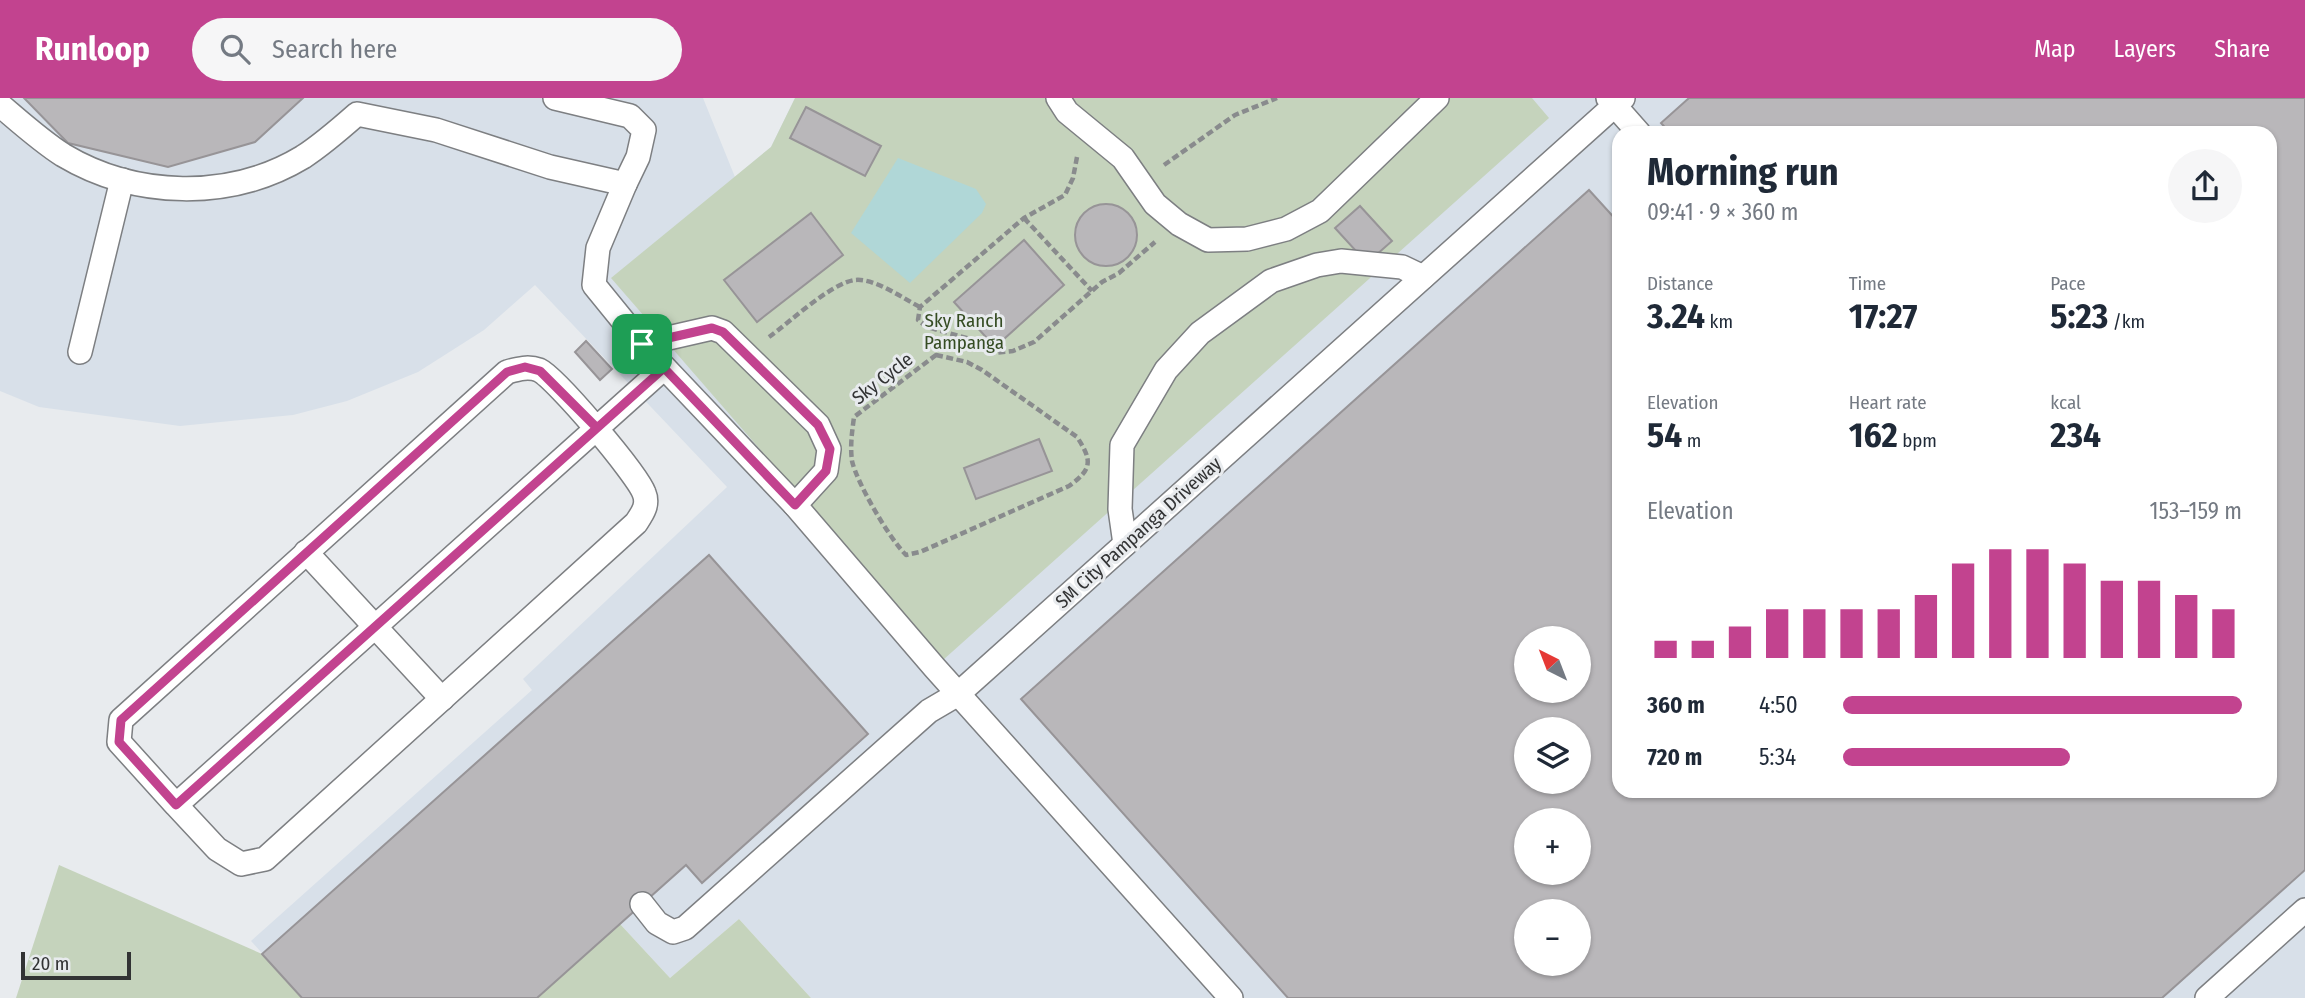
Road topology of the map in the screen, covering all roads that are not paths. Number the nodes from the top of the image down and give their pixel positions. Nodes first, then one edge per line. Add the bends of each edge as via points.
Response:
1 (555, 98) edge
2 (1058, 98) edge
3 (1437, 98) edge
4 (1615, 100) edge
5 (0, 105) edge
6 (1635, 126) edge
7 (122, 180) junction
8 (625, 184) junction
9 (1423, 277) junction
10 (642, 344) junction
11 (80, 352) dead end
12 (664, 368) junction
13 (597, 428) junction
14 (795, 505) junction
15 (1125, 544) junction
16 (306, 552) junction
17 (376, 627) junction
18 (958, 694) junction
19 (442, 699) junction
20 (176, 805) junction
21 (642, 904) dead end
22 (2305, 910) edge
23 (1231, 998) edge
24 (2207, 998) edge

1 - 8 lane via 630,117 643,130
2 - 3 lane via 1066,112 1124,159 1155,204 1208,240 1247,239 1286,229 1320,211
4 - 6 lane
4 - 9 lane, SM City Pampanga Driveway
5 - 7 lane via 61,154
7 - 8 lane via 170,189 238,183 301,158 357,114 436,130 550,167
7 - 11 lane
8 - 10 lane via 598,248 594,285
9 - 15 lane, SM City Pampanga Driveway
9 - 15 lane via 1402,267 1341,261 1317,265 1271,281 1200,333 1166,370 1122,445 1120,509
10 - 12 lane
10 - 14 lane via 712,328 723,332 818,425 830,449 826,471
12 - 13 lane
12 - 14 lane
13 - 16 lane via 540,371 525,367 507,372
13 - 17 lane
13 - 19 lane via 645,494 645,508 636,523
14 - 18 lane
15 - 18 lane, SM City Pampanga Driveway
16 - 17 lane
16 - 20 lane via 121,720 119,742
17 - 19 lane
17 - 20 lane
18 - 21 lane, SM City Pampanga Driveway via 929,710 685,928 673,932 657,923
18 - 23 lane
19 - 20 lane via 265,859 241,864 217,849
22 - 24 lane

